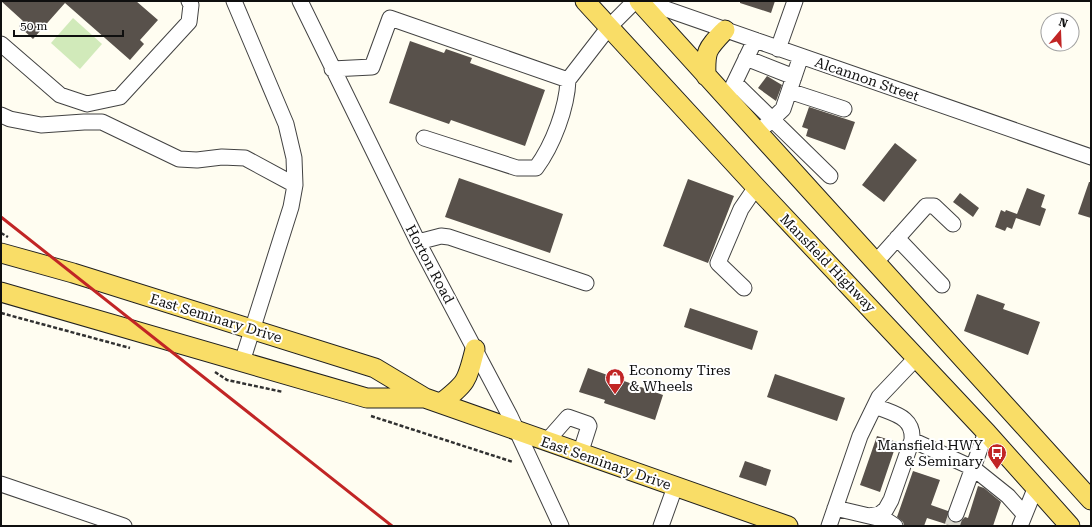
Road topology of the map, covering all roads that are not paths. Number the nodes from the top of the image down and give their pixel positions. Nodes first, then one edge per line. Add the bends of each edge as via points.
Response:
1 (189, 1) edge
2 (234, 1) edge
3 (300, 1) edge
4 (585, 1) edge
5 (635, 1) edge
6 (639, 1) edge
7 (643, 1) edge
8 (795, 1) edge
9 (608, 26) junction
10 (725, 30) junction
11 (755, 40) junction
12 (1, 44) edge
13 (778, 49) junction
14 (801, 56) junction
15 (746, 58) junction
16 (332, 69) junction
17 (706, 76) junction
18 (568, 80) junction
19 (791, 84) junction
20 (731, 91) junction
21 (844, 110) dead end
22 (1, 115) edge
23 (772, 119) junction
24 (758, 133) junction
25 (424, 138) dead end
26 (1091, 157) edge
27 (830, 176) dead end
28 (294, 185) junction
29 (756, 187) junction
30 (953, 224) dead end
31 (897, 238) junction
32 (418, 242) junction
33 (1, 253) edge
34 (875, 263) junction
35 (586, 283) dead end
36 (942, 285) dead end
37 (744, 288) dead end
38 (1, 292) edge
39 (252, 330) junction
40 (475, 349) junction
41 (916, 357) junction
42 (242, 362) junction
43 (433, 401) junction
44 (874, 406) junction
45 (518, 432) junction
46 (986, 432) junction
47 (912, 440) junction
48 (546, 442) junction
49 (580, 454) junction
50 (973, 468) junction
51 (1, 484) edge
52 (675, 487) junction
53 (1035, 489) junction
54 (1091, 500) edge
55 (835, 508) junction
56 (956, 514) tunnel mouth
57 (868, 516) junction
58 (1022, 520) edge
59 (124, 526) edge
60 (561, 526) edge
61 (661, 526) edge
62 (788, 526) edge
63 (829, 526) edge
64 (894, 526) edge
65 (1070, 526) edge

1 - 12 street via 189,22 120,97 86,104 60,95
2 - 28 street via 286,124 294,158
3 - 16 street, Horton Road
4 - 9 main road, Mansfield Highway
5 - 9 street
6 - 17 main road
7 - 10 street, Alcannon Street
8 - 13 street
9 - 18 street
9 - 29 main road, Mansfield Highway
10 - 11 street, Alcannon Street
10 - 17 main road via 705,54
11 - 13 street, Alcannon Street
11 - 15 street
13 - 14 street, Alcannon Street
14 - 19 street
14 - 26 street, Alcannon Street
15 - 19 street
15 - 20 street
16 - 18 street via 372,67 390,18
16 - 32 street, Horton Road
17 - 20 main road
18 - 25 street via 567,97 546,154 536,168 517,168
19 - 21 street
19 - 23 street via 783,109
20 - 23 street
20 - 24 main road
22 - 28 street via 41,125 102,122 179,159 245,158
23 - 24 street
23 - 27 street
24 - 34 main road
28 - 39 street via 291,207
29 - 37 street via 741,209 718,264
29 - 41 main road, Mansfield Highway
30 - 31 street via 934,206 926,206
31 - 34 street
31 - 36 street
32 - 35 street via 441,236 449,237
32 - 40 street, Horton Road
33 - 39 main road, East Seminary Drive
34 - 54 main road
38 - 42 main road, East Seminary Drive
39 - 42 street
39 - 43 main road, East Seminary Drive via 375,368
40 - 43 main road via 467,379 458,390
40 - 45 street, Horton Road
41 - 44 street via 879,397
41 - 46 main road, Mansfield Highway
42 - 43 main road, East Seminary Drive via 367,398
43 - 45 main road, East Seminary Drive
44 - 47 street via 904,418 913,430
44 - 55 street via 860,436
45 - 48 main road, East Seminary Drive
45 - 60 street, Horton Road
46 - 50 street
46 - 53 main road, Mansfield Highway
47 - 50 street
47 - 57 street via 889,504 880,514
48 - 49 main road, East Seminary Drive
48 - 49 street via 568,417 588,424
49 - 52 main road, East Seminary Drive
50 - 56 street
50 - 58 street via 1008,496
51 - 59 street
52 - 61 street
52 - 62 main road, East Seminary Drive
53 - 58 street
53 - 65 main road, Mansfield Highway
55 - 57 street
55 - 63 street
57 - 64 street via 886,520

